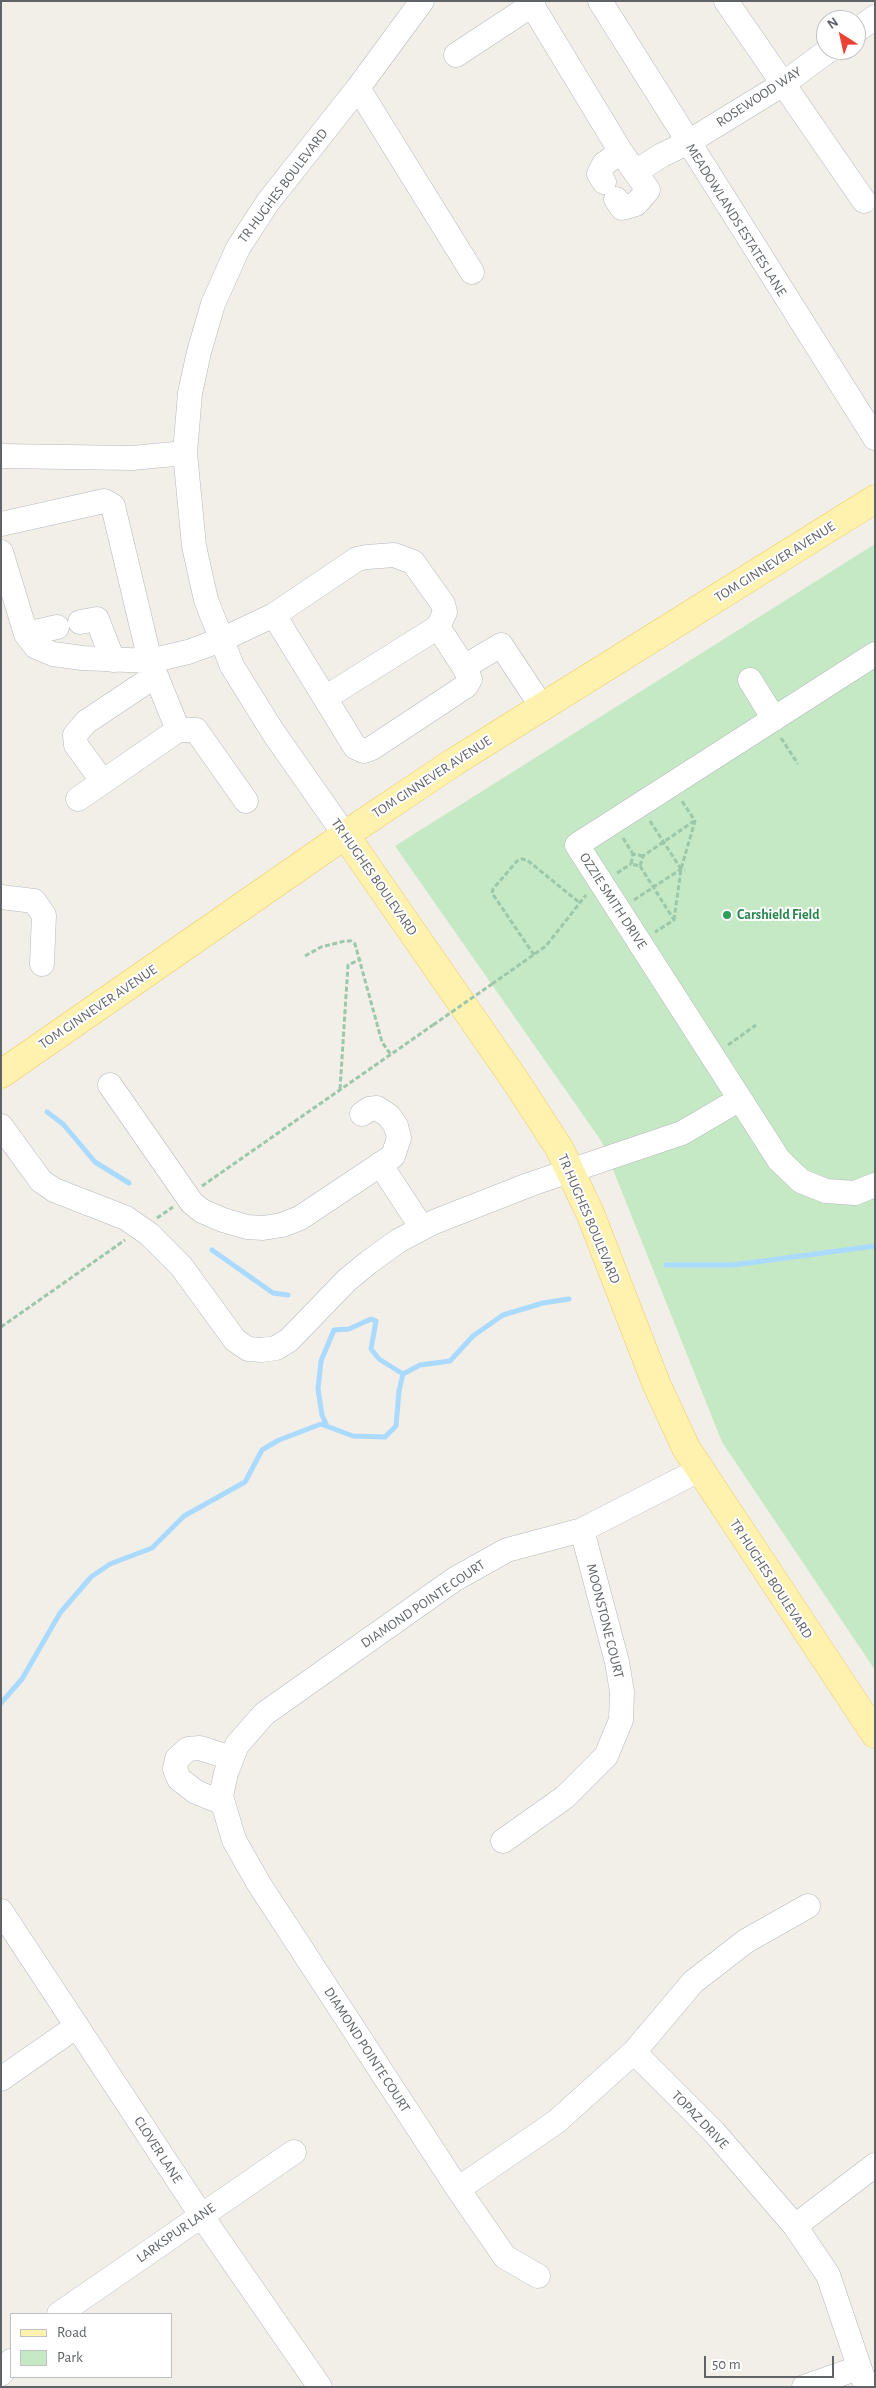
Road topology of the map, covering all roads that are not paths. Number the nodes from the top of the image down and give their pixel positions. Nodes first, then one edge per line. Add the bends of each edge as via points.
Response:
1 (422, 1) edge
2 (600, 1) edge
3 (726, 1) edge
4 (532, 3) edge
5 (456, 55) dead end
6 (816, 60) edge
7 (783, 84) junction
8 (358, 88) junction
9 (687, 143) junction
10 (621, 152) junction
11 (635, 172) junction
12 (864, 201) dead end
13 (472, 272) dead end
14 (875, 438) edge
15 (185, 453) junction
16 (1, 456) edge
17 (875, 499) edge
18 (1, 526) edge
19 (1, 552) edge
20 (274, 616) junction
21 (438, 627) junction
22 (26, 634) junction
23 (222, 640) junction
24 (875, 654) edge
25 (113, 660) junction
26 (464, 667) junction
27 (152, 669) junction
28 (750, 680) dead end
29 (325, 698) junction
30 (542, 707) junction
31 (774, 718) junction
32 (178, 730) junction
33 (102, 782) junction
34 (78, 799) dead end
35 (246, 801) dead end
36 (345, 835) junction
37 (1, 897) edge
38 (42, 964) dead end
39 (1, 1074) edge
40 (110, 1085) dead end
41 (740, 1099) junction
42 (362, 1114) dead end
43 (1, 1126) edge
44 (380, 1164) junction
45 (571, 1172) junction
46 (875, 1185) edge
47 (422, 1228) junction
48 (699, 1470) junction
49 (582, 1530) junction
50 (875, 1734) edge
51 (231, 1758) junction
52 (223, 1803) junction
53 (503, 1841) dead end
54 (808, 1906) dead end
55 (1, 1910) edge
56 (77, 2026) junction
57 (634, 2052) junction
58 (1, 2079) edge
59 (294, 2152) dead end
60 (875, 2165) edge
61 (458, 2189) junction
62 (201, 2215) junction
63 (795, 2226) junction
64 (538, 2276) dead end
65 (59, 2313) edge
66 (10, 2362) edge
67 (1, 2374) edge
68 (862, 2377) edge
69 (320, 2387) edge
70 (804, 2387) edge

1 - 8 street, TR HUGHES BOULEVARD
2 - 9 street, MEADOWLANDS ESTATES LANE
3 - 7 street
4 - 5 street
4 - 10 street
6 - 7 street, ROSEWOOD WAY
7 - 9 street, ROSEWOOD WAY
7 - 12 street
8 - 13 street
8 - 15 street, TR HUGHES BOULEVARD via 268,202 238,248 213,304 198,352 190,393
9 - 11 street, ROSEWOOD WAY
9 - 14 street, MEADOWLANDS ESTATES LANE
10 - 11 street
10 - 11 street via 604,164 599,174 622,208 636,204 648,190
15 - 16 street via 132,458
15 - 23 street, TR HUGHES BOULEVARD via 194,546 206,600
17 - 30 main road, TOM GINNEVER AVENUE
18 - 27 street via 104,501 113,506
19 - 22 street
20 - 21 street via 357,560 394,555 413,562 443,604 445,612
20 - 23 street
20 - 29 street
21 - 26 street
21 - 29 street
22 - 25 street via 36,647 53,654
22 - 25 street via 98,619
23 - 27 street
23 - 36 street, TR HUGHES BOULEVARD via 232,666 268,724
24 - 31 street, OZZIE SMITH DRIVE
25 - 27 street
26 - 29 street via 470,678 466,686 372,748 364,750 355,747
26 - 30 street via 500,644
27 - 32 street
27 - 33 street via 86,722 75,735 76,745
28 - 31 street
30 - 36 main road, TOM GINNEVER AVENUE
31 - 41 street, OZZIE SMITH DRIVE via 577,846
32 - 33 street
32 - 35 street via 196,730
33 - 34 street
36 - 39 main road, TOM GINNEVER AVENUE
36 - 45 main road, TR HUGHES BOULEVARD via 517,1083
37 - 38 street via 34,901 44,915
40 - 44 street via 192,1203 223,1220 247,1227 282,1225 320,1206
41 - 45 street via 682,1133
41 - 46 street via 779,1160 801,1181 826,1191 855,1193
42 - 44 street via 377,1108 385,1111 396,1126 398,1146 393,1156
43 - 47 street via 48,1186 126,1218 168,1250 235,1340 248,1350 276,1348 290,1340 347,1280 398,1241
44 - 47 street
45 - 47 street via 531,1184
45 - 48 main road, TR HUGHES BOULEVARD via 675,1428
48 - 49 street, DIAMOND POINTE COURT
48 - 50 main road, TR HUGHES BOULEVARD
49 - 51 street, DIAMOND POINTE COURT via 507,1550 455,1580 264,1714 237,1745
49 - 53 street, MOONSTONE COURT via 617,1662 622,1692 621,1720 606,1756 565,1797
51 - 52 street, DIAMOND POINTE COURT via 221,1796
51 - 52 street via 200,1748 188,1749 177,1759 175,1769 179,1779 196,1792
52 - 61 street, DIAMOND POINTE COURT via 234,1840 259,1884
54 - 57 street via 746,1940 692,1982
55 - 56 street, CLOVER LANE
56 - 58 street
56 - 62 street, CLOVER LANE
57 - 61 street via 556,2122
57 - 63 street, TOPAZ DRIVE via 714,2132
59 - 62 street, LARKSPUR LANE
60 - 63 street
61 - 64 street, DIAMOND POINTE COURT via 505,2257
62 - 65 street, LARKSPUR LANE
62 - 69 street, CLOVER LANE
63 - 68 street, TOPAZ DRIVE via 828,2275
66 - 67 street
68 - 70 street

